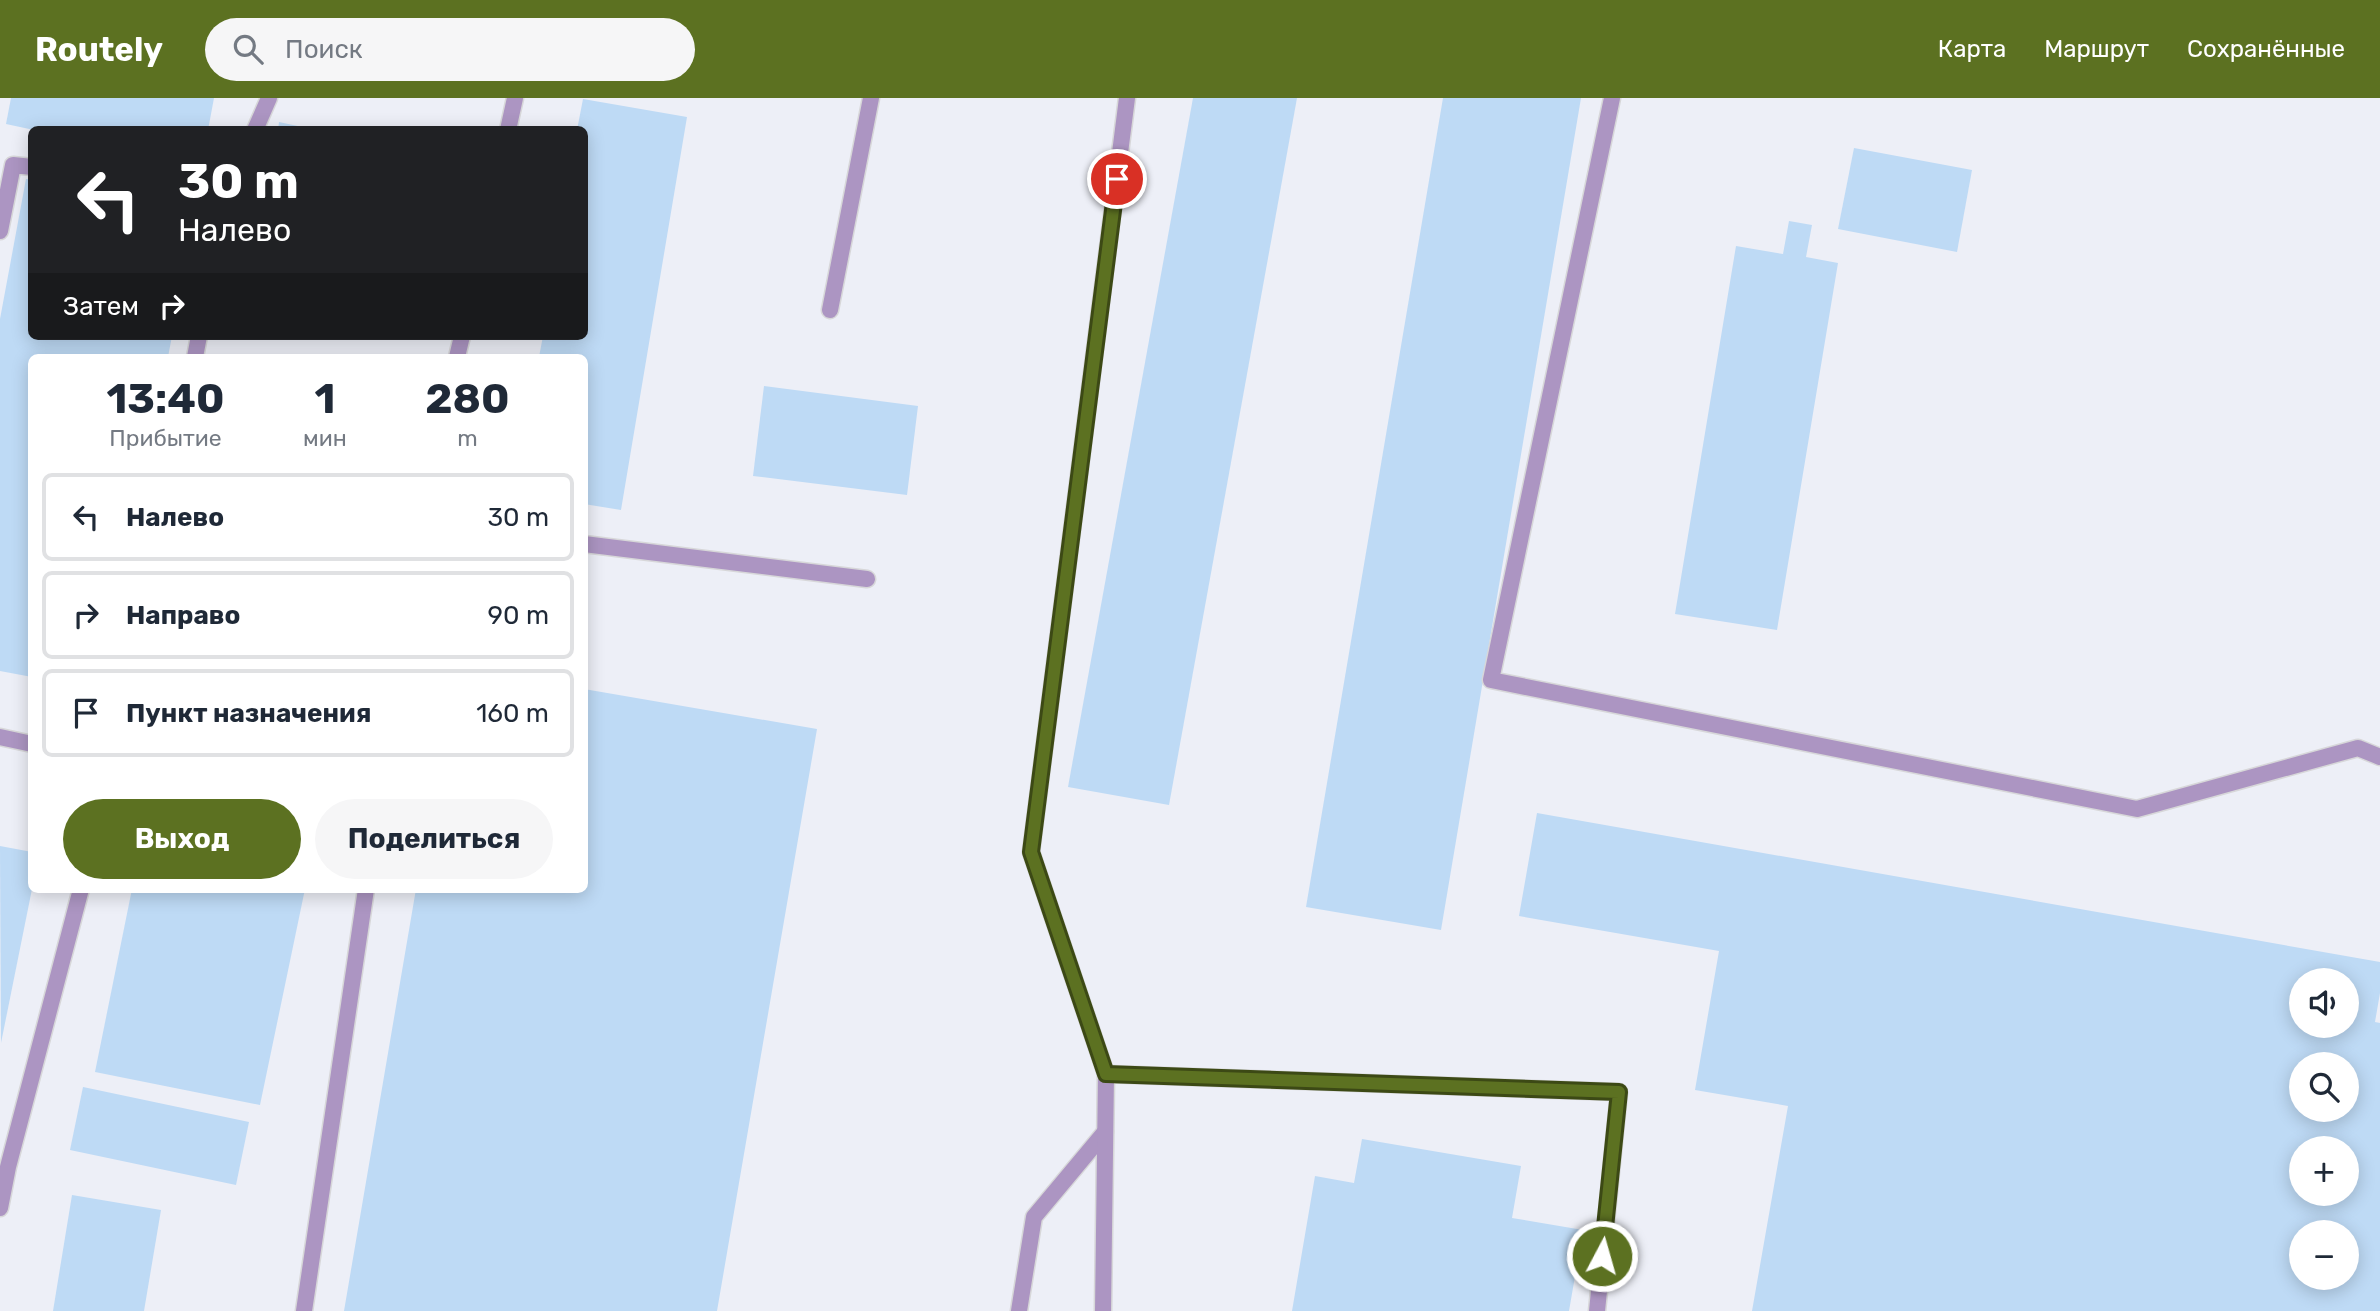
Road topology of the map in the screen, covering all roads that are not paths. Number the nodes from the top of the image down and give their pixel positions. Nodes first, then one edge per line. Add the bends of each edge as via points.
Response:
1 (269, 98) edge
2 (515, 98) edge
3 (871, 98) edge
4 (1127, 98) edge
5 (1612, 98) edge
6 (257, 126) edge
7 (509, 126) edge
8 (28, 167) edge
9 (0, 231) edge
10 (830, 310) dead end
11 (588, 544) edge
12 (867, 579) dead end
13 (0, 737) edge
14 (28, 743) edge
15 (2380, 757) edge
16 (80, 893) edge
17 (365, 893) edge
18 (1106, 1074) junction
19 (1105, 1132) junction
20 (4, 1166) edge
21 (0, 1208) edge
22 (304, 1311) edge
23 (1019, 1311) edge
24 (1103, 1311) edge
25 (1597, 1311) edge

1 - 6 lane
2 - 7 lane
3 - 10 lane
4 - 18 lane via 1031,852
5 - 15 lane via 1491,680 2137,809 2358,748
8 - 9 lane via 13,165
11 - 12 lane
13 - 14 lane
16 - 20 lane
17 - 22 lane
18 - 19 lane
18 - 25 lane via 1619,1092
19 - 23 lane via 1034,1217
19 - 24 lane
20 - 21 lane

